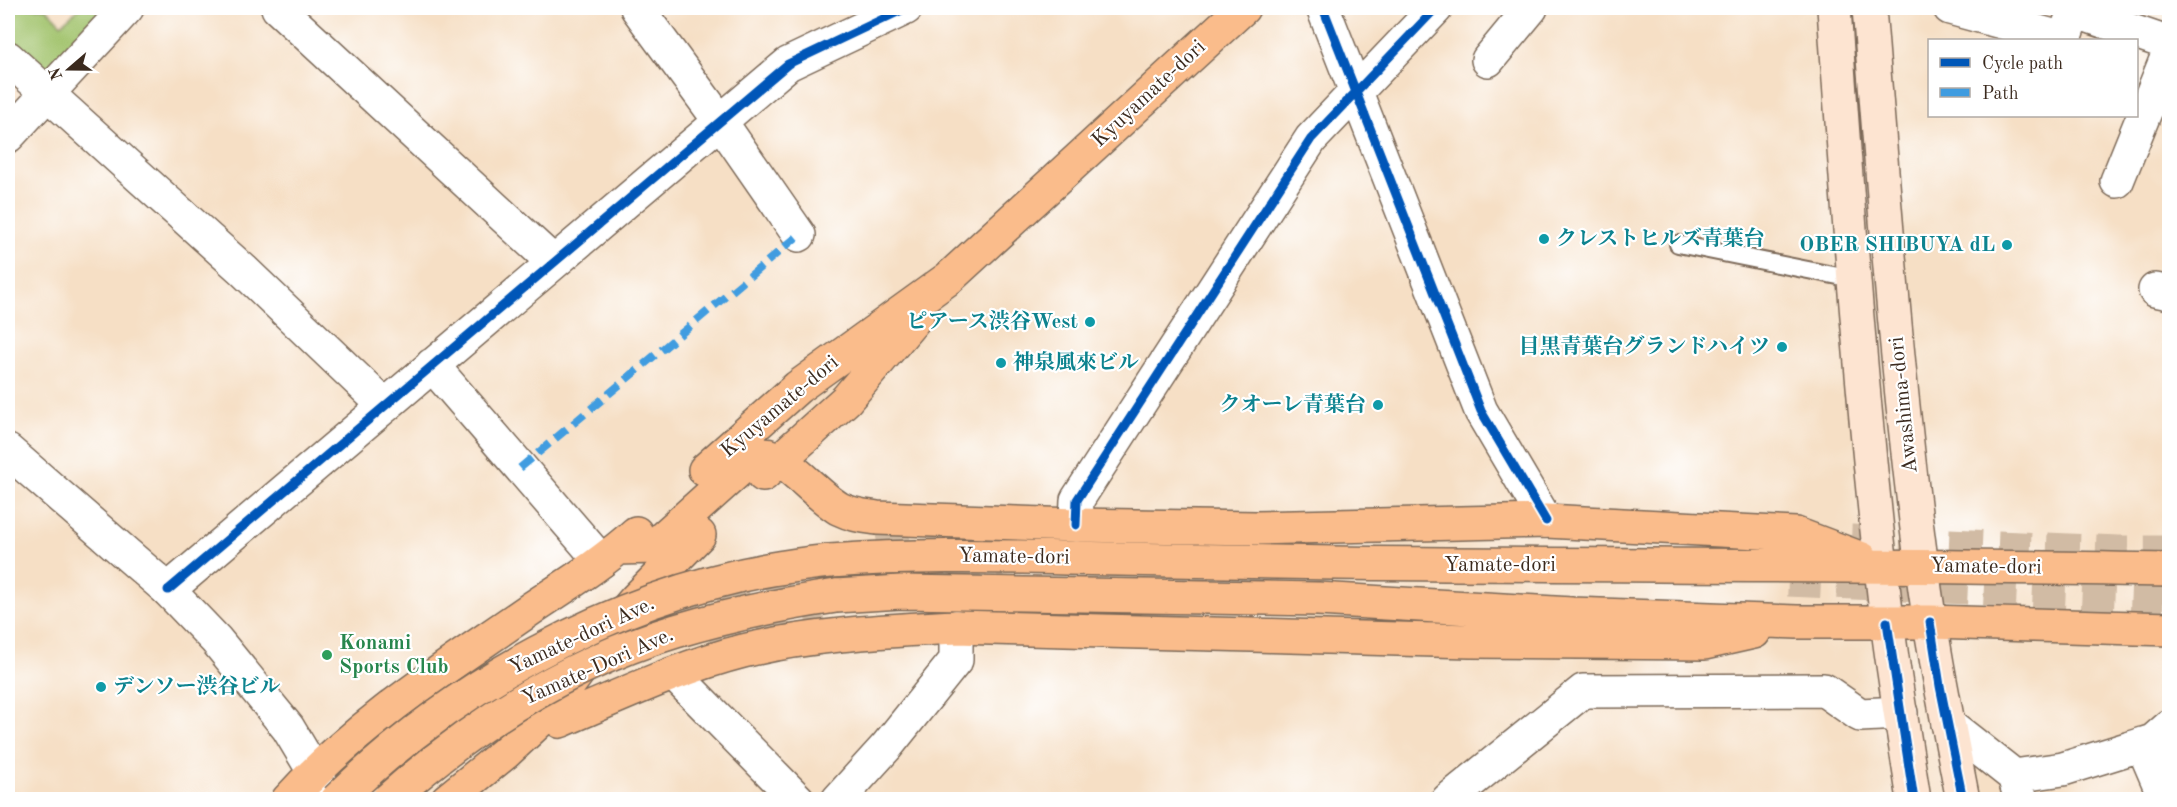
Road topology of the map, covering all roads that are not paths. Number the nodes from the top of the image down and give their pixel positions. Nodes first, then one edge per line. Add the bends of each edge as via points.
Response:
1 (126, 8) edge
2 (278, 8) edge
3 (637, 8) edge
4 (906, 8) edge
5 (1243, 8) edge
6 (1323, 8) edge
7 (1436, 8) edge
8 (1531, 8) edge
9 (1834, 8) edge
10 (1869, 8) edge
11 (1950, 8) edge
12 (2169, 44) edge
13 (2169, 50) edge
14 (8, 58) edge
15 (1488, 60) dead end
16 (1355, 92) junction
17 (46, 94) junction
18 (720, 121) junction
19 (8, 136) edge
20 (2117, 181) dead end
21 (799, 236) dead end
22 (1678, 244) dead end
23 (554, 262) junction
24 (949, 278) junction
25 (1853, 279) junction
26 (432, 365) junction
27 (385, 406) junction
28 (8, 451) edge
29 (779, 460) junction
30 (1546, 521) junction
31 (1076, 525) junction
32 (610, 555) junction
33 (830, 561) joint
34 (1881, 566) junction
35 (1921, 566) junction
36 (2169, 570) edge
37 (168, 590) junction
38 (836, 596) joint
39 (1797, 622) junction
40 (1887, 622) junction
41 (1930, 622) junction
42 (956, 627) junction
43 (2169, 629) edge
44 (674, 674) junction
45 (549, 712) junction
46 (1901, 713) junction
47 (1948, 724) junction
48 (2169, 726) edge
49 (2142, 744) junction
50 (315, 771) junction
51 (2017, 788) edge
52 (288, 800) edge
53 (331, 800) edge
54 (337, 800) edge
55 (388, 800) edge
56 (447, 800) edge
57 (798, 800) edge
58 (838, 800) edge
59 (1448, 800) edge
60 (1914, 800) edge
61 (1963, 800) edge
62 (2166, 800) edge

1 - 17 street
2 - 23 street
3 - 18 street
4 - 18 street via 788,64
5 - 24 main road, Kyuyamate-dori
6 - 16 street
7 - 16 street
8 - 15 street
9 - 25 main road, Awashima-dori
10 - 35 main road, Awashima-dori via 1891,277
11 - 12 street via 2064,39 2074,11
13 - 20 street
14 - 17 street
16 - 30 street via 1481,411
16 - 31 street via 1311,139 1077,500
17 - 19 street
17 - 27 street via 243,270
18 - 21 street
18 - 23 street
22 - 25 lane
23 - 26 street
24 - 29 main road, Kyuyamate-dori via 846,400
24 - 32 main road, Kyuyamate-dori via 798,387
25 - 34 main road, Awashima-dori
26 - 27 street
26 - 32 street
27 - 37 street
28 - 37 street
29 - 31 main road via 825,499 858,516
29 - 32 main road via 765,455 751,459 653,547
29 - 45 main road, Kyuyamate-dori via 635,600
30 - 31 main road via 1256,528
30 - 34 main road via 1796,534
32 - 50 main road, Kyuyamate-dori via 401,698
33 - 34 main road, Yamate-dori via 956,555 1325,563
33 - 54 main road, Yamate-dori Ave., bridge via 770,569 706,585 550,645 445,708 395,746
34 - 35 main road, Yamate-dori
34 - 40 main road, Awashima-dori
35 - 36 main road, Yamate-dori
35 - 41 main road, Awashima-dori
37 - 50 street via 255,686
38 - 39 main road, Yamate-dori via 911,592 1318,599
38 - 55 main road, Yamate-Dori Ave., bridge via 771,607 674,632 565,677 466,736
39 - 40 main road, Yamate-dori
39 - 42 main road via 1705,643 1470,641
40 - 41 main road, Yamate-dori
40 - 46 main road, Awashima-dori
41 - 43 main road, Yamate-dori
41 - 47 main road, Awashima-dori
42 - 44 main road via 850,634 780,644 743,651
42 - 58 street via 956,660
44 - 45 main road via 560,721
44 - 57 street
45 - 56 main road, Kyuyamate-dori
46 - 59 street via 1860,715 1824,690 1583,691
46 - 60 main road, Awashima-dori
47 - 51 street
47 - 61 main road, Awashima-dori
48 - 49 street via 2153,741
49 - 51 street
49 - 62 street
50 - 52 main road, Kyuyamate-dori
50 - 53 street

